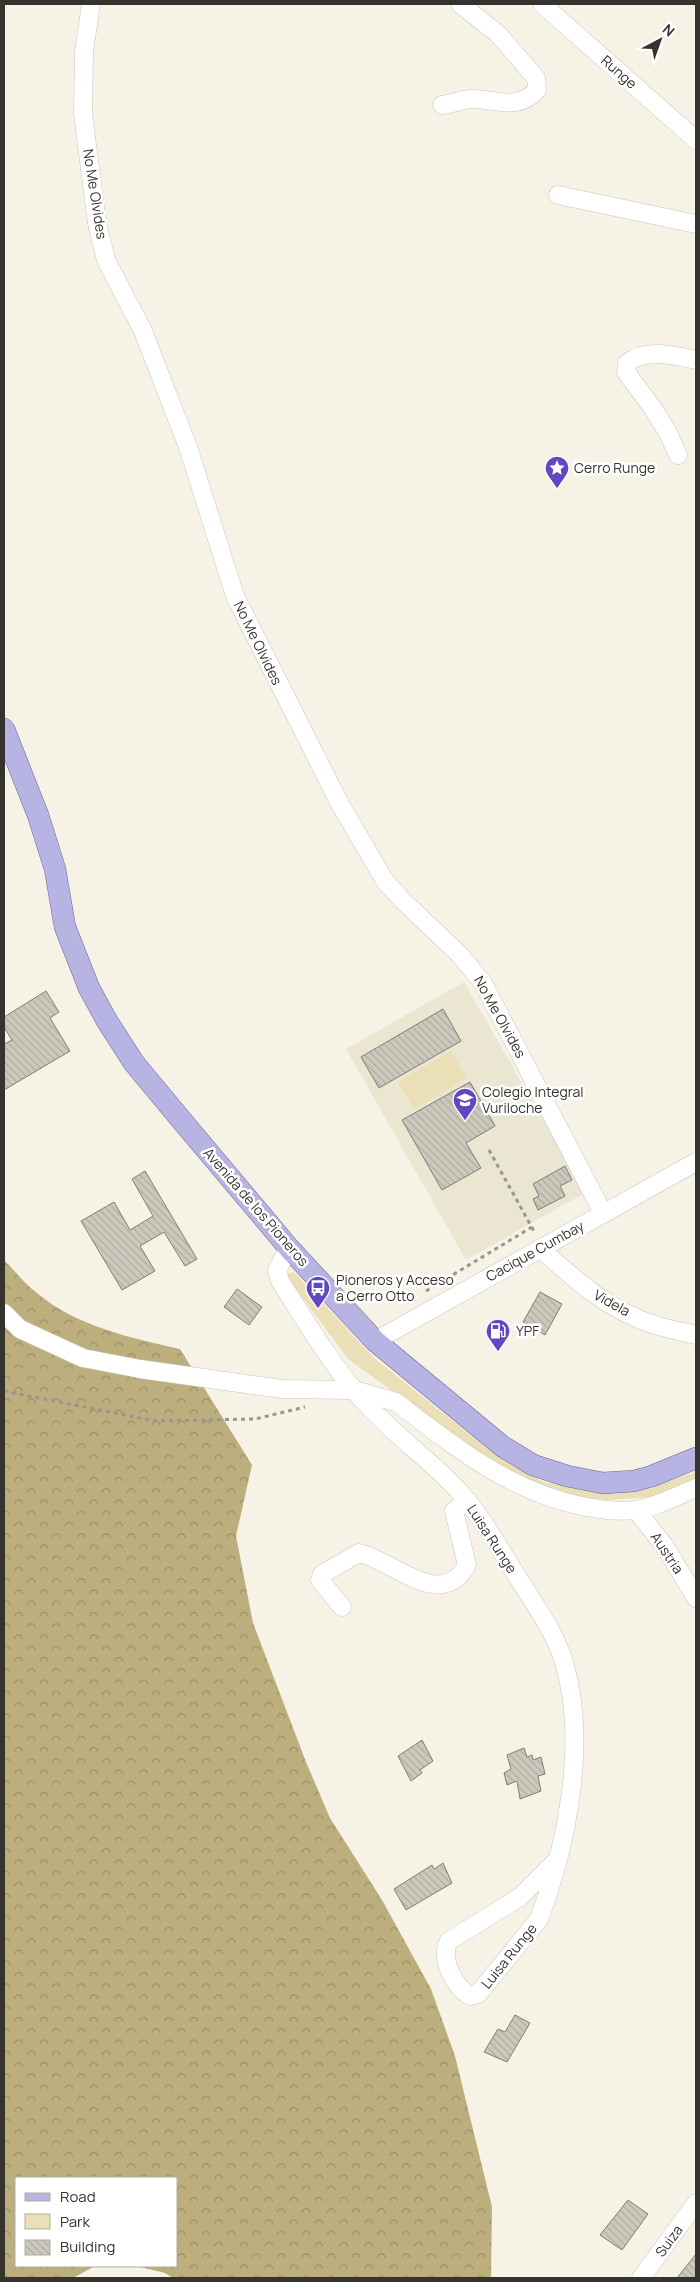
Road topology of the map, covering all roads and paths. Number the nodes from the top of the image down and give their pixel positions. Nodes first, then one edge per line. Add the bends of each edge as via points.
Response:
1 (91, 4) edge
2 (460, 4) edge
3 (542, 4) edge
4 (442, 106) dead end
5 (696, 140) edge
6 (558, 195) dead end
7 (696, 224) edge
8 (696, 360) edge
9 (678, 455) dead end
10 (4, 729) edge
11 (488, 1150) dead end
12 (696, 1162) edge
13 (603, 1213) junction
14 (532, 1227) junction
15 (289, 1248) junction
16 (540, 1248) junction
17 (423, 1293) dead end
18 (4, 1313) edge
19 (696, 1335) edge
20 (375, 1341) junction
21 (321, 1390) junction
22 (354, 1390) junction
23 (4, 1391) edge
24 (696, 1458) edge
25 (696, 1488) edge
26 (467, 1500) junction
27 (636, 1510) junction
28 (696, 1598) edge
29 (342, 1607) dead end
30 (558, 1859) junction
31 (696, 2203) edge
32 (641, 2278) edge

1 - 13 street, No Me Olvides via 84,52 83,114 97,223 106,260 143,330 188,447 235,596 340,804 385,881 483,983
2 - 4 street via 498,34 536,78 537,90 528,100 513,103 469,99
3 - 5 street, Runge
6 - 7 street
8 - 9 street via 646,354 627,363 626,372 654,410
10 - 15 main road, Avenida de los Pioneros via 38,815 55,869 65,927 89,988 134,1063
11 - 14 path
12 - 13 street, Cacique Cumbay
13 - 16 street, Cacique Cumbay
14 - 16 path
14 - 17 path
15 - 20 main road, Avenida de los Pioneros
15 - 22 street, Luisa Runge via 277,1270 280,1281
16 - 19 street, Videla via 582,1286 612,1306 653,1324
16 - 20 street, Cacique Cumbay
18 - 21 street via 20,1329 82,1358 282,1389
20 - 24 main road, Avenida de los Pioneros via 502,1446 532,1465 566,1476 603,1482 634,1481
21 - 22 street
21 - 23 path via 308,1406 255,1419 155,1421
22 - 26 street, Luisa Runge
22 - 27 street via 396,1402 471,1458 510,1482 571,1504 607,1510
25 - 27 street
26 - 29 street via 454,1511 467,1565 453,1582 427,1584 373,1556 360,1553 322,1574 320,1580
26 - 30 street, Luisa Runge via 550,1630 565,1665 571,1694 573,1774 570,1809
27 - 28 street, Austria via 664,1545
30 - 30 street, Luisa Runge via 520,1897 449,1941 444,1958 462,1991 470,1996 478,1994 539,1919
31 - 32 street, Suiza

